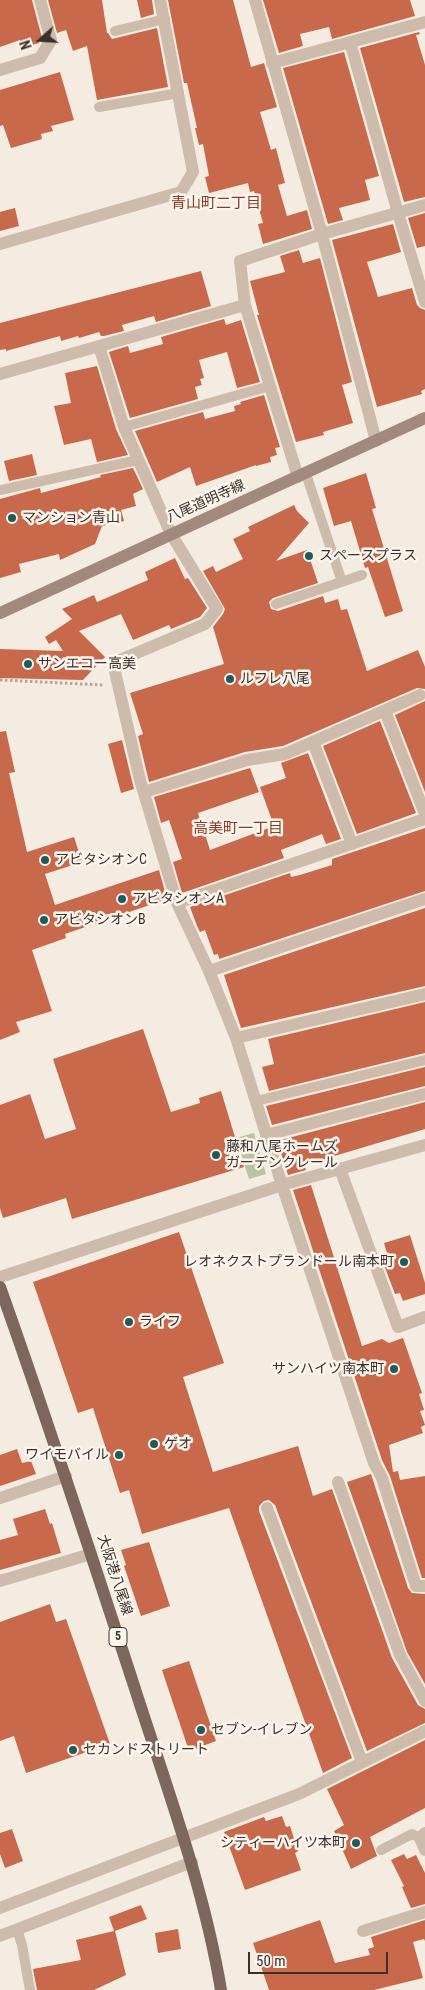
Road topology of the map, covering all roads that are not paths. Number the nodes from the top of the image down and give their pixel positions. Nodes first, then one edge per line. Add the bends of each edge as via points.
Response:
1 (40, 0) edge
2 (160, 0) edge
3 (255, 0) edge
4 (165, 19) junction
5 (425, 22) edge
6 (115, 31) dead end
7 (350, 42) junction
8 (272, 63) junction
9 (0, 70) edge
10 (179, 93) junction
11 (99, 107) dead end
12 (425, 205) edge
13 (398, 213) junction
14 (322, 234) junction
15 (0, 244) edge
16 (425, 302) edge
17 (245, 305) junction
18 (99, 346) junction
19 (0, 374) edge
20 (270, 386) junction
21 (425, 418) edge
22 (124, 427) junction
23 (376, 441) junction
24 (138, 460) junction
25 (302, 476) junction
26 (0, 490) edge
27 (171, 534) junction
28 (362, 575) dead end
29 (342, 582) junction
30 (276, 604) dead end
31 (0, 613) edge
32 (420, 695) dead end
33 (385, 711) junction
34 (313, 742) junction
35 (144, 792) junction
36 (425, 814) edge
37 (425, 819) edge
38 (352, 844) junction
39 (425, 899) edge
40 (177, 903) junction
41 (209, 971) junction
42 (425, 994) edge
43 (236, 1038) junction
44 (425, 1060) edge
45 (425, 1094) edge
46 (256, 1101) junction
47 (266, 1135) junction
48 (425, 1145) edge
49 (340, 1169) junction
50 (282, 1185) junction
51 (0, 1277) edge
52 (0, 1288) edge
53 (425, 1317) edge
54 (66, 1476) junction
55 (338, 1482) dead end
56 (0, 1498) edge
57 (267, 1508) dead end
58 (91, 1554) junction
59 (0, 1581) edge
60 (425, 1586) edge
61 (425, 1701) edge
62 (425, 1732) edge
63 (362, 1762) junction
64 (183, 1838) junction
65 (423, 1841) edge
66 (381, 1850) dead end
67 (192, 1862) junction
68 (0, 1908) edge
69 (425, 1912) edge
70 (17, 1929) junction
71 (363, 1930) dead end
72 (0, 1936) edge
73 (30, 1990) edge
74 (221, 1990) edge

1 - 9 street via 51,40 40,58
2 - 4 street
3 - 8 street
4 - 6 lane
4 - 10 street
5 - 7 street
7 - 8 street
7 - 13 street
8 - 14 street
10 - 11 lane
10 - 15 street via 193,172 181,192
12 - 13 street
13 - 14 street
13 - 16 street
14 - 17 street via 240,261
14 - 23 street
17 - 18 street
17 - 20 street
18 - 19 street
18 - 22 street
20 - 22 lane
20 - 25 street
21 - 23 main road, 八尾道明寺線
22 - 24 street
23 - 25 main road, 八尾道明寺線
24 - 26 lane
24 - 27 street
25 - 27 main road, 八尾道明寺線
25 - 29 lane
27 - 31 main road, 八尾道明寺線
27 - 35 street via 217,608 205,624 113,663
28 - 29 lane
29 - 30 lane
32 - 33 street
33 - 34 street
33 - 36 street
34 - 35 street via 285,754 247,760
34 - 38 street
35 - 40 street
37 - 38 street
38 - 40 street
39 - 41 street
40 - 41 street
41 - 43 street
42 - 43 street
43 - 46 street
44 - 46 lane
45 - 47 street
46 - 47 street
47 - 50 street
48 - 49 street
49 - 50 street
49 - 53 street via 398,1327
50 - 51 street
50 - 60 street via 416,1586
52 - 54 main road, 大阪港八尾線 / 5
54 - 56 street
54 - 58 main road, 大阪港八尾線 / 5
55 - 61 street via 400,1655
57 - 63 street
58 - 59 street
58 - 64 main road, 大阪港八尾線 / 5
62 - 63 street
63 - 64 street via 298,1794
64 - 67 main road, 大阪港八尾線 / 5
64 - 68 street
65 - 66 lane via 412,1834
67 - 70 street
67 - 74 main road, 大阪港八尾線 / 5 via 214,1944
69 - 71 street
70 - 72 street
70 - 73 lane

